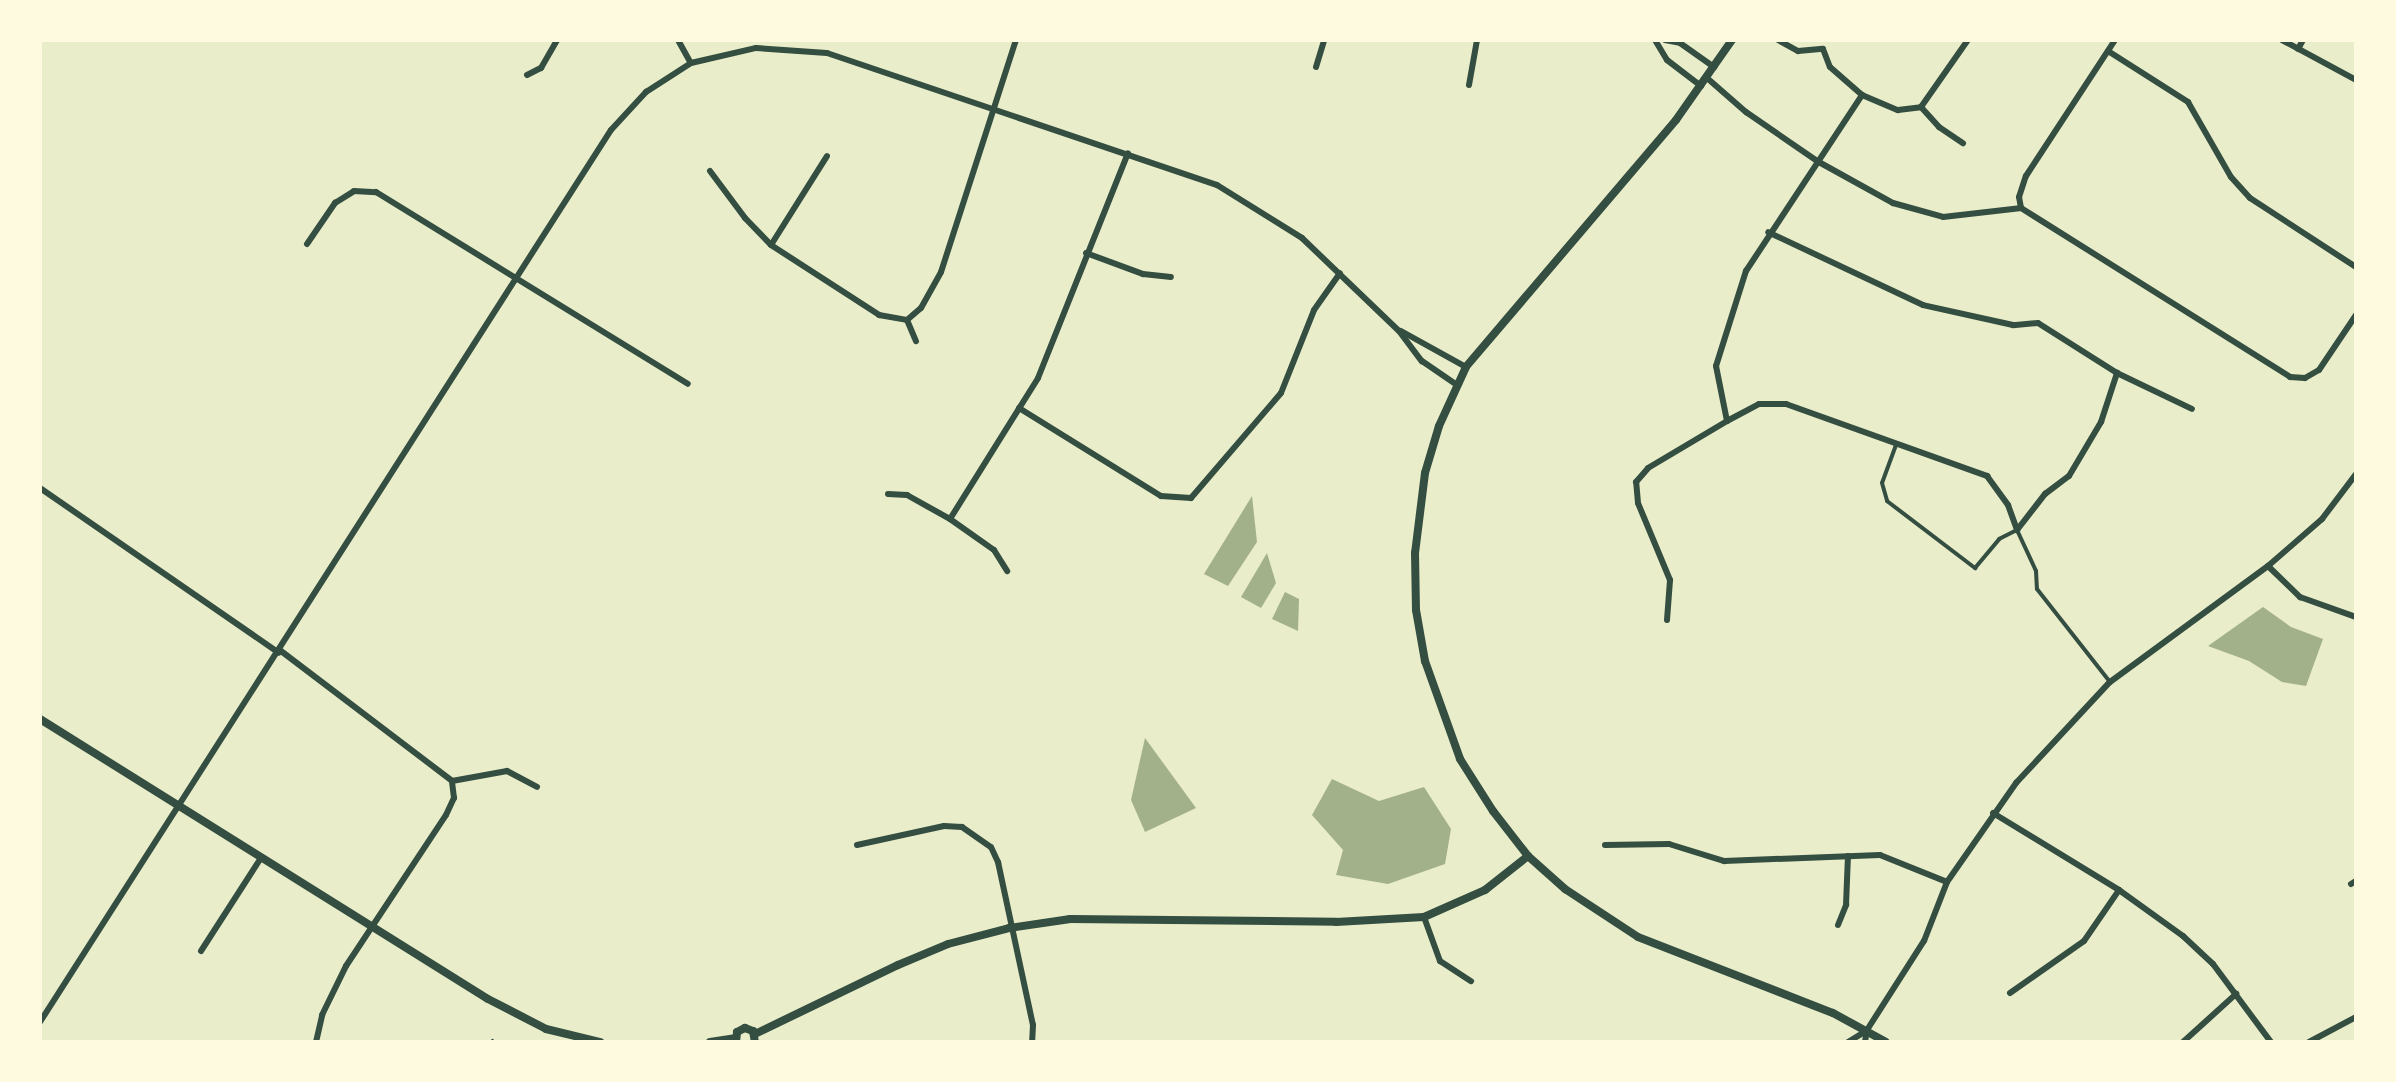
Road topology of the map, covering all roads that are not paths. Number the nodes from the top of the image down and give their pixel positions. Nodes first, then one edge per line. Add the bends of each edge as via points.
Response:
1 (557, 40) edge
2 (678, 40) edge
3 (1016, 40) edge
4 (1324, 40) edge
5 (1477, 40) edge
6 (1655, 40) edge
7 (1665, 40) edge
8 (1732, 40) edge
9 (1778, 40) edge
10 (1968, 40) edge
11 (2115, 40) edge
12 (2282, 40) edge
13 (2303, 40) edge
14 (1823, 44) edge
15 (2298, 49) junction
16 (2108, 50) junction
17 (690, 64) junction
18 (1714, 67) junction
19 (1316, 68) dead end
20 (527, 74) dead end
21 (2356, 80) edge
22 (1704, 82) junction
23 (1470, 85) dead end
24 (1862, 95) junction
25 (1921, 106) junction
26 (995, 108) junction
27 (1963, 143) dead end
28 (1128, 152) junction
29 (827, 156) dead end
30 (1818, 161) junction
31 (710, 170) dead end
32 (2021, 208) junction
33 (1768, 232) junction
34 (307, 244) dead end
35 (771, 245) junction
36 (1086, 252) junction
37 (2356, 267) edge
38 (1340, 273) junction
39 (1171, 277) dead end
40 (517, 278) junction
41 (2356, 315) edge
42 (907, 320) junction
43 (1400, 330) junction
44 (916, 340) dead end
45 (1466, 367) junction
46 (2118, 373) junction
47 (688, 384) dead end
48 (1457, 384) junction
49 (1020, 408) junction
50 (2192, 409) dead end
51 (1728, 421) junction
52 (1896, 445) junction
53 (2356, 474) edge
54 (40, 488) edge
55 (888, 494) dead end
56 (950, 519) junction
57 (2017, 530) junction
58 (2268, 566) junction
59 (1007, 571) dead end
60 (2356, 617) edge
61 (1667, 620) dead end
62 (280, 652) junction
63 (2110, 682) junction
64 (40, 719) edge
65 (452, 780) junction
66 (537, 787) dead end
67 (179, 806) junction
68 (1993, 813) junction
69 (1604, 844) dead end
70 (857, 845) dead end
71 (1528, 856) junction
72 (1848, 856) junction
73 (261, 858) junction
74 (1948, 882) junction
75 (2119, 890) junction
76 (1424, 917) junction
77 (1838, 926) dead end
78 (372, 927) junction
79 (1009, 928) junction
80 (201, 951) dead end
81 (1471, 981) dead end
82 (2010, 992) dead end
83 (2236, 994) junction
84 (2356, 1016) edge
85 (40, 1022) edge
86 (1867, 1030) junction
87 (755, 1038) edge
88 (736, 1040) edge
89 (316, 1042) edge
90 (600, 1042) edge
91 (710, 1042) edge
92 (1032, 1042) edge
93 (1848, 1042) edge
94 (1865, 1042) edge
95 (1886, 1042) edge
96 (2183, 1042) edge
97 (2271, 1042) edge
98 (2309, 1042) edge

1 - 20 street via 541,68
2 - 17 street
3 - 26 street
4 - 19 street
5 - 23 street
6 - 22 street via 1667,60
7 - 18 street
8 - 18 street
9 - 14 street via 1798,50
10 - 25 street
11 - 16 street
12 - 15 street
13 - 15 street
14 - 24 street via 1830,66
15 - 21 street
16 - 32 street via 2026,176
16 - 37 street via 2188,102 2250,198
17 - 26 street via 756,48 808,50
17 - 40 street via 646,92 618,121
18 - 22 street
22 - 30 street
22 - 45 street
24 - 25 street via 1898,110
24 - 30 street
25 - 27 street
26 - 28 street
26 - 42 street via 941,272 922,308
28 - 36 street
28 - 38 street via 1239,196
29 - 35 street
30 - 32 street via 1910,210 1964,217
30 - 33 street
31 - 35 street
32 - 41 street via 2290,377 2306,378 2325,364
33 - 46 street via 1923,305 2014,326 2038,323
33 - 51 street via 1746,271 1718,353 1715,377
34 - 40 street via 335,203 364,189
35 - 42 street via 879,315
36 - 39 street via 1143,274
36 - 49 street via 1051,349
38 - 43 street
38 - 49 street via 1314,310 1273,404 1200,492 1181,500 1160,496
40 - 47 street
40 - 62 street
42 - 44 street
43 - 45 street
43 - 48 street via 1422,361
45 - 48 street
46 - 50 street
46 - 57 street via 2101,422 2069,476
48 - 71 street via 1425,473 1416,610 1425,661 1460,758
49 - 56 street
51 - 52 street via 1775,402
51 - 61 street via 1648,468 1636,482 1670,580
52 - 57 street via 1987,476
52 - 57 lane via 1882,483 1887,501 1975,568 1999,539
53 - 58 street via 2322,520
54 - 62 street
55 - 56 street via 907,495
56 - 59 street via 994,550
57 - 63 lane via 2037,589
58 - 60 street via 2300,597
58 - 63 street
62 - 65 street
62 - 67 street
63 - 68 street
64 - 67 street
65 - 66 street via 508,771
65 - 78 street via 454,798 446,815
67 - 73 street
67 - 85 street
68 - 74 street
68 - 75 street
69 - 72 street via 1669,844 1724,861
70 - 79 street via 944,826 975,833 998,862
71 - 76 street via 1484,890
71 - 86 street via 1638,936
72 - 74 street via 1899,860
72 - 77 street
73 - 78 street
73 - 80 street
74 - 86 street via 1924,941
75 - 82 street via 2084,941
75 - 83 street via 2183,936
76 - 79 street via 1070,919
76 - 81 street via 1440,961
78 - 89 street via 330,994
78 - 90 street via 531,1022
79 - 87 street via 932,951
79 - 92 street
83 - 96 street
83 - 97 street
84 - 98 street
86 - 93 street
86 - 94 street
86 - 95 street
87 - 88 street via 745,1028
88 - 91 street

